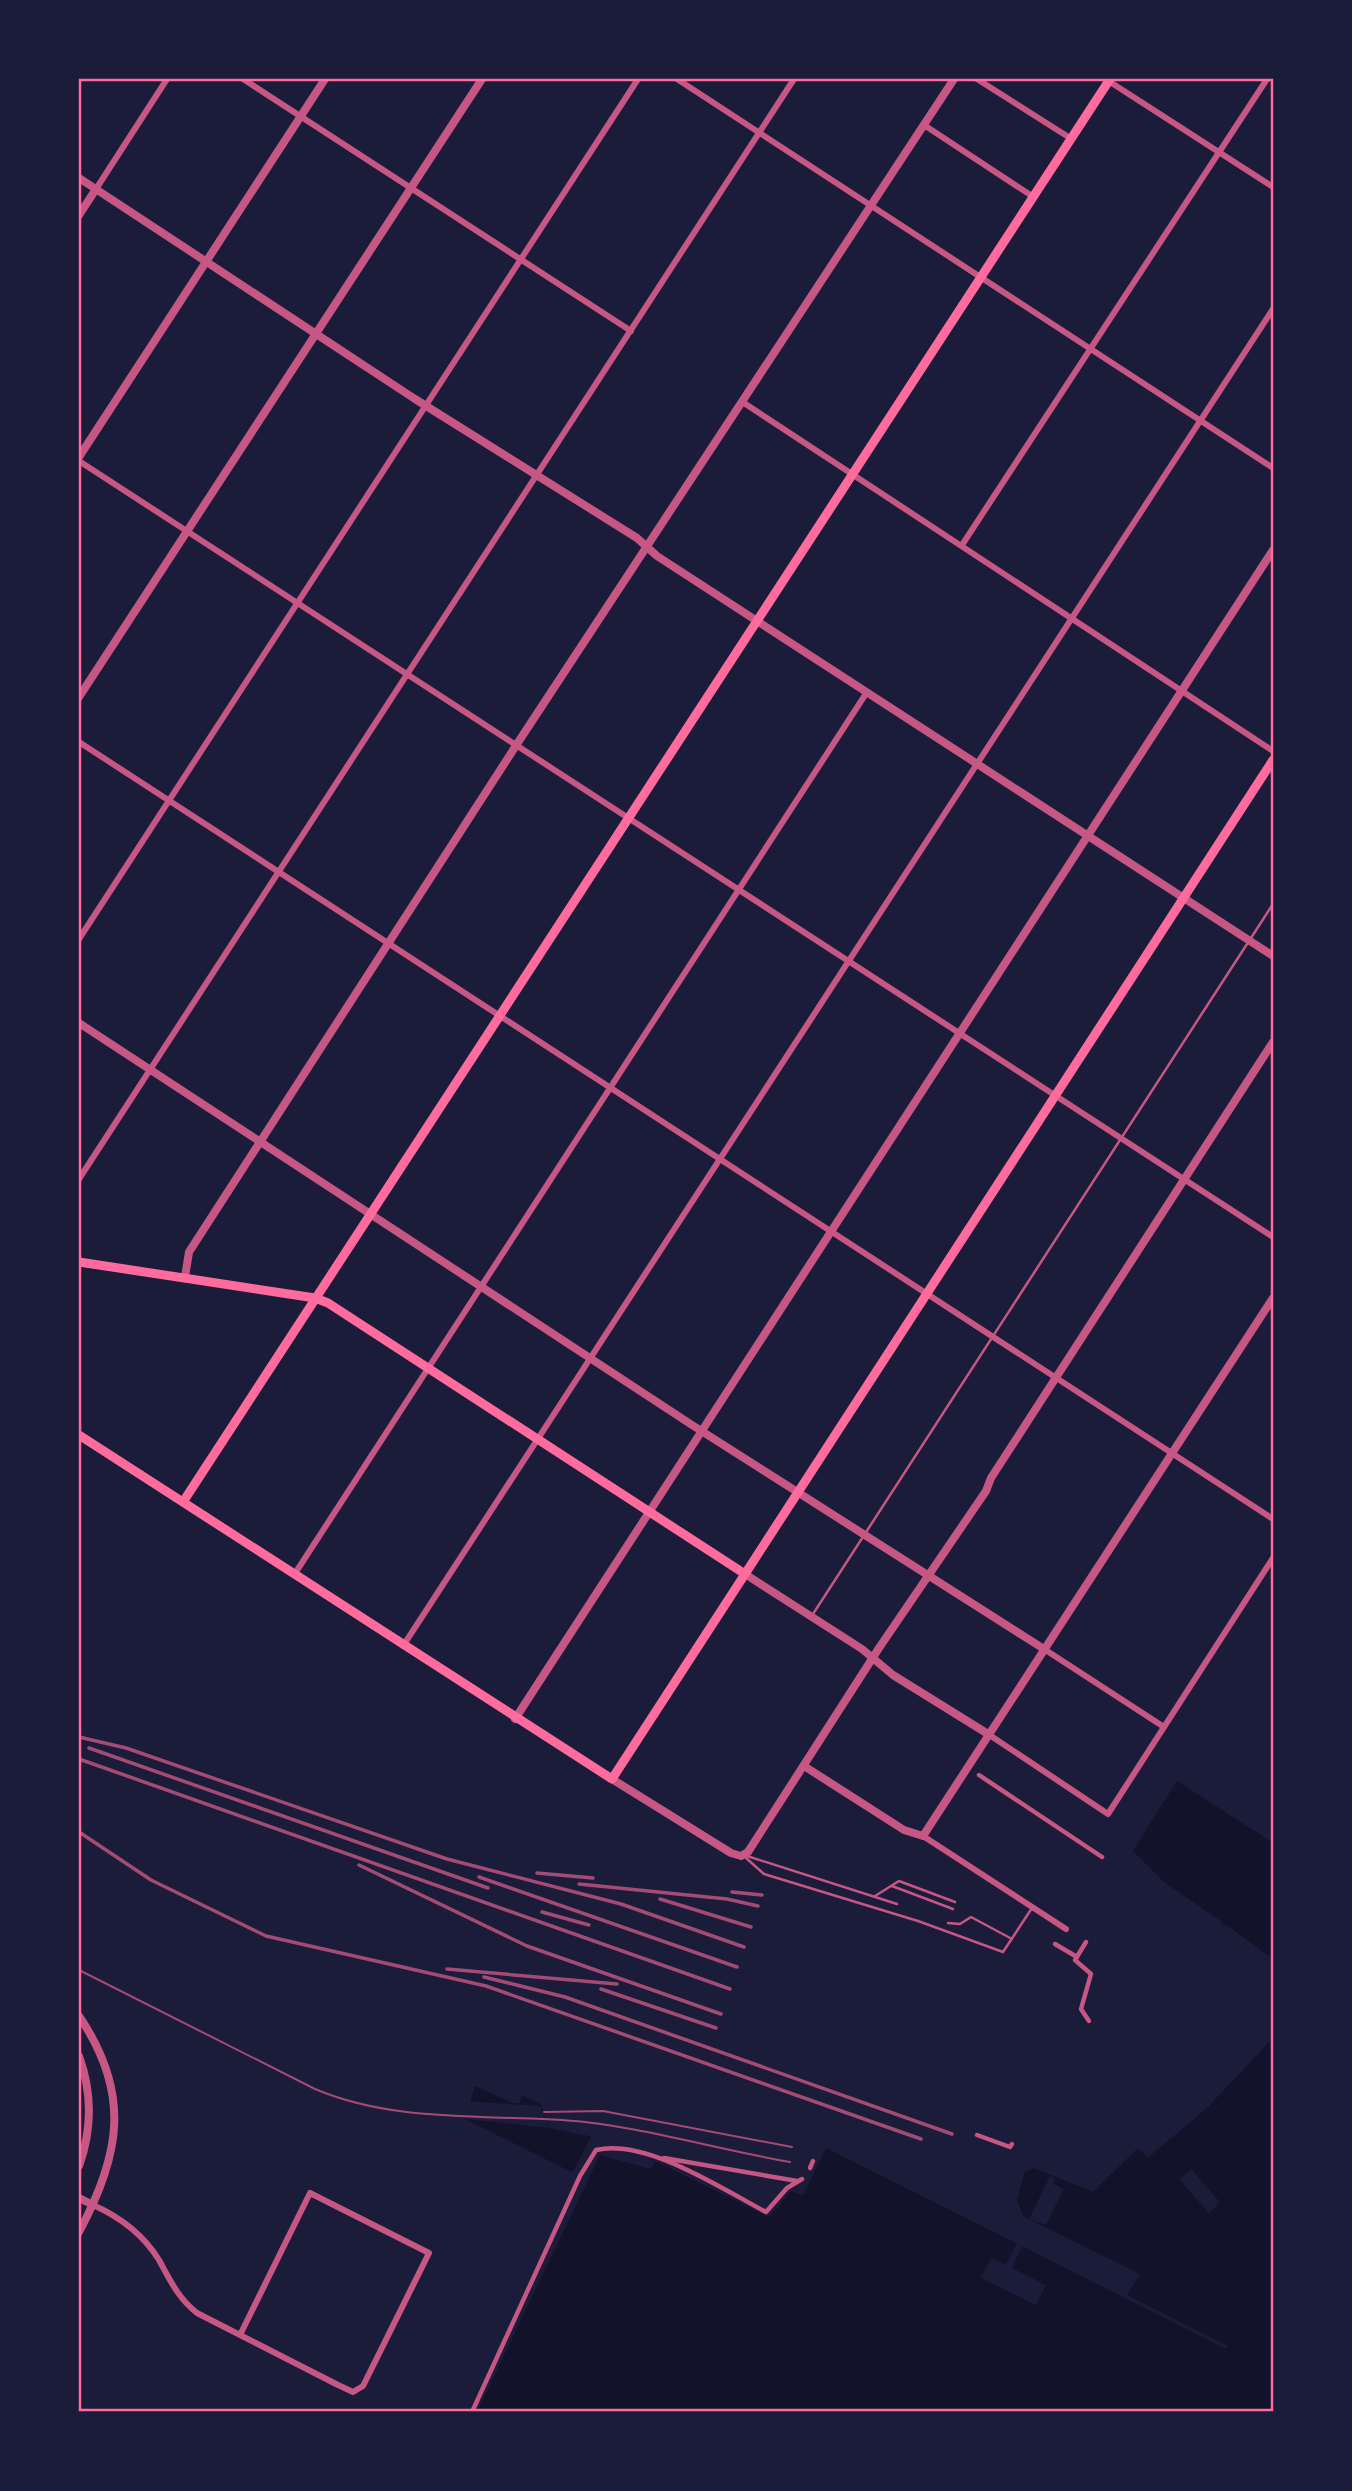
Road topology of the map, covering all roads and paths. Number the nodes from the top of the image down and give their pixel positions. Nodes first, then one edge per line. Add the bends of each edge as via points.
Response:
1 (167, 79) edge
2 (243, 79) edge
3 (326, 79) edge
4 (482, 79) edge
5 (638, 79) edge
6 (677, 79) edge
7 (794, 79) edge
8 (954, 79) edge
9 (977, 79) edge
10 (1108, 79) edge
11 (1267, 79) edge
12 (301, 116) junction
13 (923, 125) junction
14 (760, 132) junction
15 (1070, 138) junction
16 (1219, 152) junction
17 (79, 178) edge
18 (411, 187) junction
19 (1273, 187) edge
20 (96, 189) junction
21 (1032, 196) junction
22 (870, 205) junction
23 (79, 215) edge
24 (520, 258) junction
25 (206, 261) junction
26 (980, 276) junction
27 (1273, 309) edge
28 (631, 331) junction
29 (317, 334) junction
30 (1089, 348) junction
31 (744, 403) junction
32 (427, 407) junction
33 (1201, 420) junction
34 (79, 459) edge
35 (1273, 468) edge
36 (851, 473) junction
37 (538, 474) junction
38 (187, 531) junction
39 (962, 545) junction
40 (647, 547) junction
41 (1273, 550) edge
42 (298, 603) junction
43 (1073, 618) junction
44 (757, 620) junction
45 (408, 674) junction
46 (1182, 691) junction
47 (867, 692) junction
48 (79, 697) edge
49 (79, 742) edge
50 (517, 744) junction
51 (1273, 751) edge
52 (1273, 760) edge
53 (976, 762) junction
54 (169, 801) junction
55 (628, 818) junction
56 (1088, 835) junction
57 (279, 872) junction
58 (739, 890) junction
59 (1184, 897) junction
60 (1273, 904) edge
61 (79, 939) edge
62 (1250, 940) junction
63 (390, 943) junction
64 (1273, 956) edge
65 (850, 961) junction
66 (499, 1016) junction
67 (79, 1023) edge
68 (960, 1033) junction
69 (1273, 1042) edge
70 (150, 1070) junction
71 (611, 1087) junction
72 (1055, 1097) junction
73 (1121, 1140) junction
74 (262, 1143) junction
75 (720, 1158) junction
76 (79, 1179) edge
77 (1185, 1181) junction
78 (370, 1214) junction
79 (831, 1230) junction
80 (1273, 1237) edge
81 (79, 1262) edge
82 (185, 1277) junction
83 (480, 1285) junction
84 (928, 1293) junction
85 (315, 1298) junction
86 (1273, 1298) edge
87 (994, 1336) junction
88 (590, 1358) junction
89 (427, 1367) junction
90 (1057, 1378) junction
91 (700, 1430) junction
92 (79, 1435) edge
93 (536, 1440) junction
94 (1171, 1452) junction
95 (797, 1493) junction
96 (183, 1502) junction
97 (648, 1513) junction
98 (1273, 1519) edge
99 (864, 1535) junction
100 (1273, 1558) edge
101 (745, 1574) junction
102 (294, 1575) junction
103 (929, 1575) junction
104 (811, 1616) junction
105 (403, 1646) junction
106 (1044, 1649) junction
107 (873, 1658) junction
108 (515, 1718) junction
109 (1164, 1727) junction
110 (988, 1734) junction
111 (804, 1766) junction
112 (979, 1775) dead end
113 (612, 1779) junction
114 (923, 1836) junction
115 (743, 1855) junction
116 (1102, 1857) dead end
117 (892, 1886) junction
118 (875, 1896) junction
119 (955, 1902) dead end
120 (897, 1904) dead end
121 (1032, 1907) junction
122 (953, 1909) dead end
123 (948, 1923) dead end
124 (1066, 1929) dead end
125 (1012, 1939) junction
126 (1086, 1942) dead end
127 (1055, 1944) dead end
128 (1077, 1957) junction
129 (79, 2016) edge
130 (1089, 2021) dead end
131 (79, 2056) edge
132 (977, 2135) dead end
133 (1012, 2144) dead end
134 (656, 2157) junction
135 (813, 2161) dead end
136 (79, 2166) edge
137 (810, 2168) dead end
138 (79, 2198) edge
139 (93, 2205) junction
140 (79, 2232) edge
141 (240, 2335) junction
142 (472, 2412) edge

1 - 20 street
2 - 12 street
3 - 12 street
4 - 18 street
5 - 24 street
6 - 14 street
7 - 14 street
8 - 13 street
9 - 15 street
10 - 15 main road
10 - 16 street
11 - 16 street
12 - 18 street
12 - 25 street
13 - 21 street
13 - 22 street
14 - 22 street
14 - 28 street
15 - 21 main road
16 - 19 street
16 - 30 street
17 - 20 street
18 - 24 street
18 - 29 street
20 - 23 street
20 - 25 street
21 - 26 main road
22 - 26 street
22 - 31 street
24 - 28 street
24 - 32 street
25 - 29 street
25 - 34 street
26 - 30 street
26 - 36 main road
27 - 33 street
28 - 37 street
29 - 32 street
29 - 38 street
30 - 33 street
30 - 39 street
31 - 36 street
31 - 40 street
32 - 37 street
32 - 42 street
33 - 35 street
33 - 43 street
34 - 38 street
36 - 39 street
36 - 44 main road
37 - 40 street
37 - 45 street
38 - 42 street
38 - 48 street
39 - 43 street
40 - 44 street
40 - 50 street
41 - 46 street
42 - 45 street
42 - 54 street
43 - 46 street
43 - 53 street
44 - 47 street
44 - 55 main road
45 - 50 street
45 - 57 street
46 - 51 street
46 - 56 street
47 - 53 street
47 - 58 street
49 - 54 street
50 - 55 street
50 - 63 street
52 - 59 main road
53 - 56 street
53 - 65 street
54 - 57 street
54 - 61 street
55 - 58 street
55 - 66 main road
56 - 59 street
56 - 68 street
57 - 63 street
57 - 70 street
58 - 65 street
58 - 71 street
59 - 62 street
59 - 72 main road
60 - 62 lane
62 - 64 street
62 - 73 lane
63 - 66 street
63 - 74 street
65 - 68 street
65 - 75 street
66 - 71 street
66 - 78 main road
67 - 70 street
68 - 72 street
68 - 79 street
69 - 77 street
70 - 74 street
70 - 76 street
71 - 75 street
71 - 83 street
72 - 73 street
72 - 84 main road
73 - 77 street
73 - 87 lane
74 - 78 street
74 - 82 street via 189,1252
75 - 79 street
75 - 88 street
77 - 80 street
77 - 90 street
78 - 83 street
78 - 85 main road
79 - 84 street
79 - 91 street
81 - 82 main road
82 - 85 main road
83 - 88 street
83 - 89 street
84 - 87 street
84 - 95 main road
85 - 89 main road
85 - 96 main road
86 - 94 street
87 - 90 street
87 - 99 lane
88 - 91 street
88 - 93 street
89 - 93 main road
89 - 102 street
90 - 94 street
90 - 103 street
91 - 95 street
91 - 97 street
92 - 96 main road
93 - 97 main road
93 - 105 street
94 - 98 street
94 - 106 street
95 - 99 street
95 - 101 main road
96 - 102 main road
97 - 101 main road
97 - 108 street
99 - 103 street
99 - 104 lane
100 - 109 street
101 - 104 street
101 - 113 main road
102 - 105 main road
103 - 106 street
103 - 107 street
104 - 107 street
105 - 108 main road
106 - 109 street
106 - 110 street
107 - 110 street via 881,1668
107 - 111 street
108 - 113 main road
109 - 110 street via 1108,1814
110 - 114 street
111 - 114 street via 904,1830
111 - 115 street
112 - 116 street
113 - 115 street via 677,1822 731,1853
114 - 121 street
115 - 118 lane
115 - 125 lane via 764,1874 1003,1952
117 - 118 lane
117 - 119 lane via 899,1881
117 - 122 lane
118 - 120 lane
121 - 124 street
121 - 125 lane
123 - 125 lane via 960,1924 971,1917
126 - 128 street
127 - 128 street
128 - 130 street via 1091,1974 1079,2008
129 - 139 street via 101,2055 113,2098 112,2151
131 - 136 street via 89,2106
132 - 133 street
134 - 134 street via 800,2180 766,2212
134 - 142 street via 596,2150
135 - 137 street
138 - 139 street
139 - 140 street
139 - 141 street via 116,2216 141,2237 190,2307
141 - 141 street via 347,2390 358,2391 429,2253 310,2193

